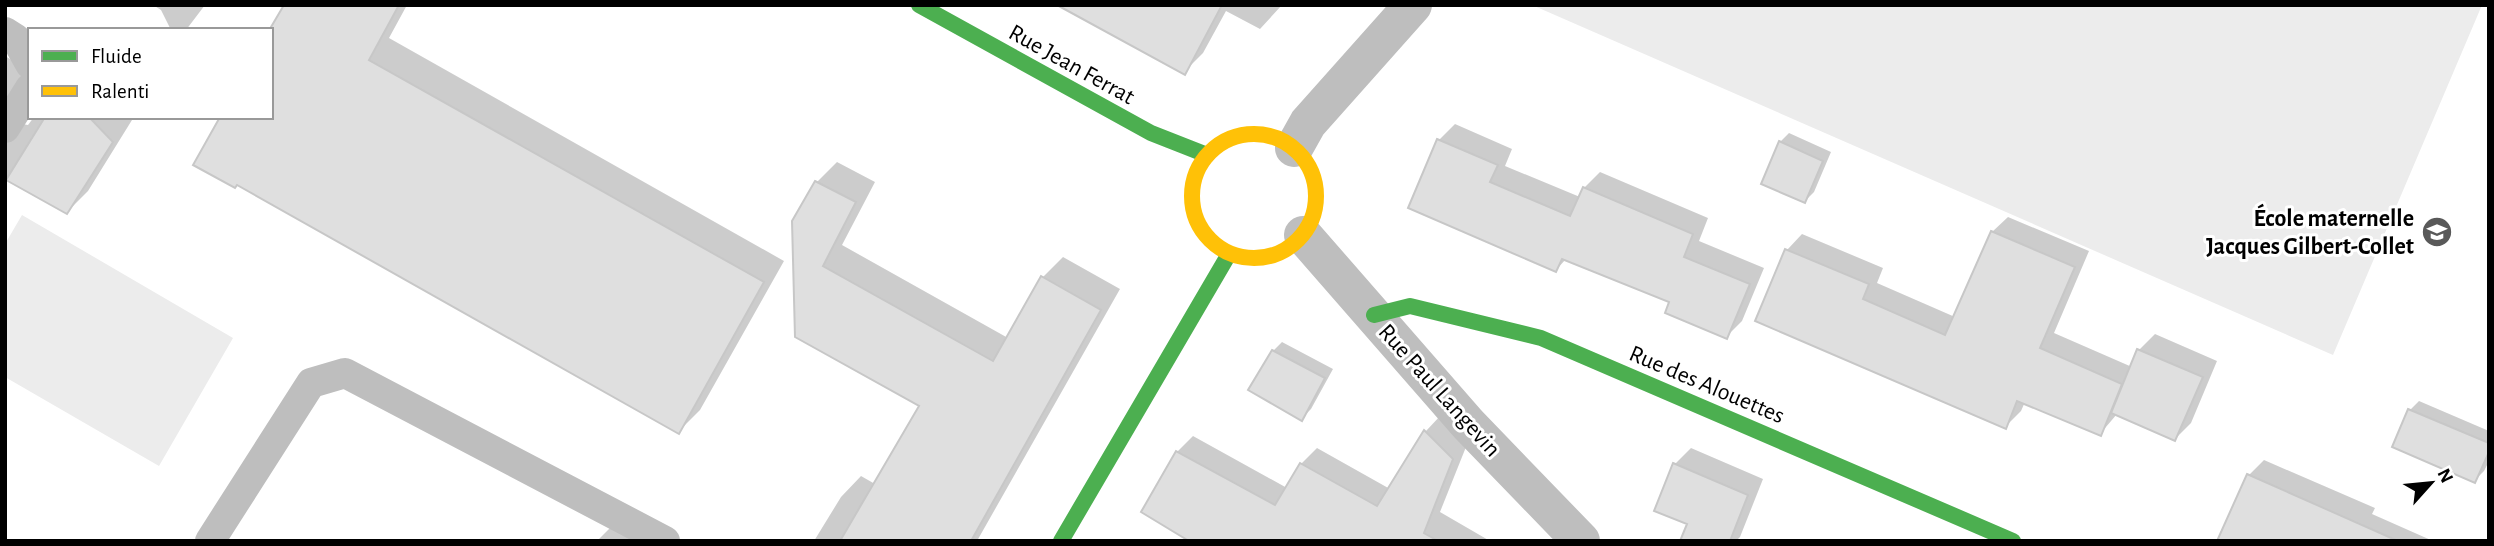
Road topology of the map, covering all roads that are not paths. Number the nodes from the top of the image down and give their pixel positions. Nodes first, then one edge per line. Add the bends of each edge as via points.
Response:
1 (919, 5) edge
2 (1413, 5) edge
3 (5, 33) edge
4 (28, 60) edge
5 (28, 91) edge
6 (5, 128) edge
7 (1294, 148) junction
8 (1207, 155) junction
9 (1303, 235) junction
10 (1229, 254) junction
11 (1374, 315) junction
12 (210, 541) edge
13 (665, 541) edge
14 (1061, 541) edge
15 (1581, 541) edge
16 (2013, 541) edge

1 - 8 street, Rue Jean Ferrat via 1150,133
2 - 7 street via 1308,123
3 - 4 lane via 16,39
5 - 6 lane
7 - 8 street via 1258,134 1221,143
7 - 9 street via 1306,162 1317,199
8 - 10 street via 1196,172 1193,211 1200,228
9 - 10 street via 1288,249 1269,257
9 - 11 street, Rue Paul Langevin
10 - 14 street
11 - 15 street, Rue Paul Langevin via 1468,424
11 - 16 street, Rue des Alouettes via 1410,306 1541,338
12 - 13 lane via 311,383 345,373

